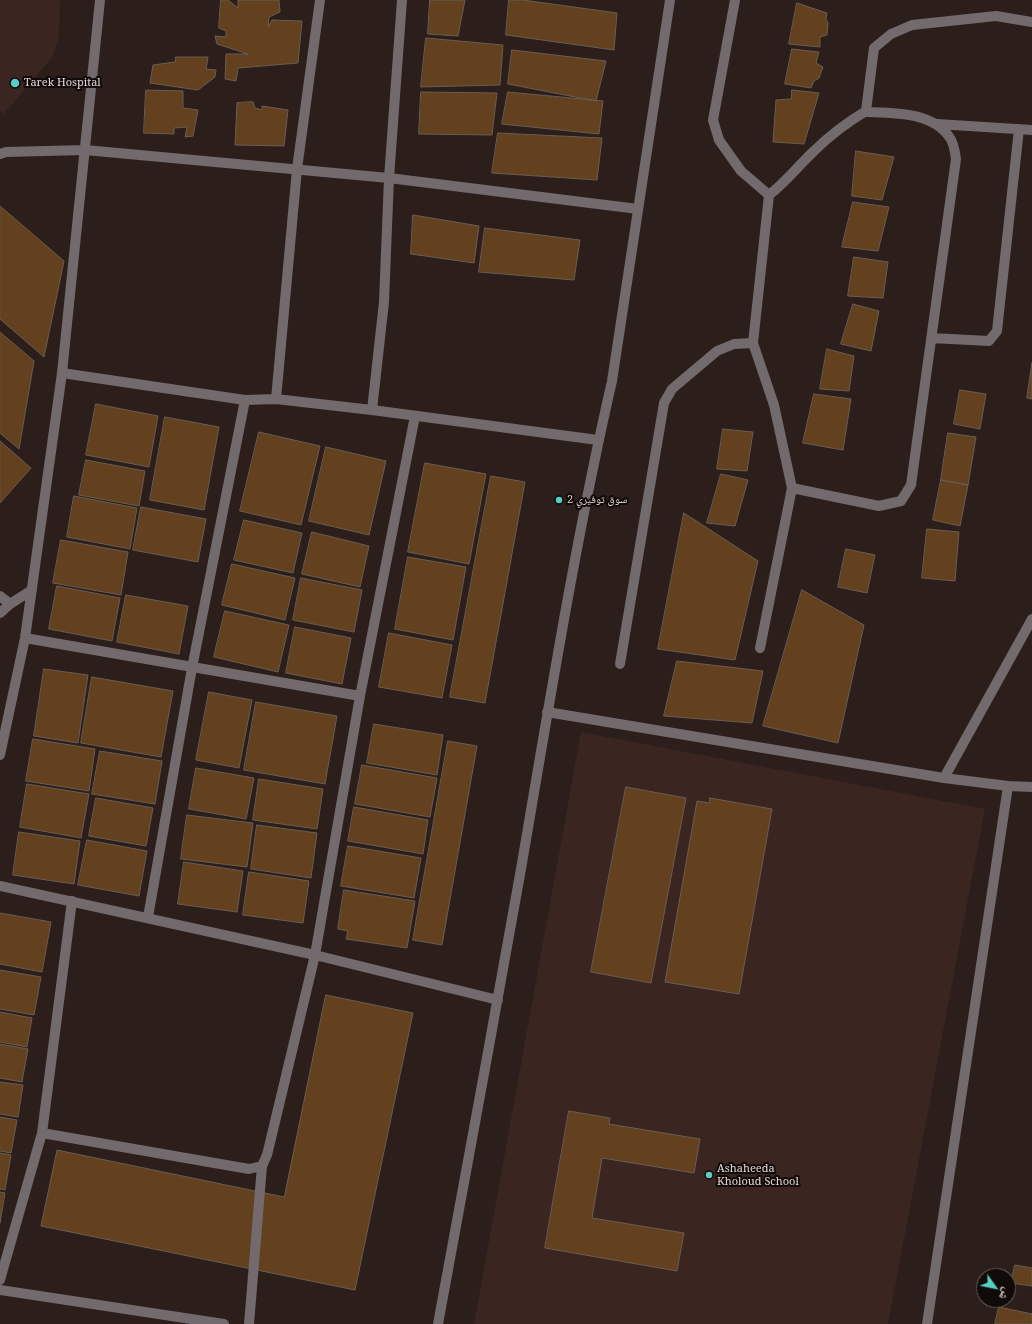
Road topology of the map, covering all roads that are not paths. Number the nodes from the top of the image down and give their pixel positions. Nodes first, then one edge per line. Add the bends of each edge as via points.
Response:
1 (100, 0) edge
2 (320, 0) edge
3 (402, 0) edge
4 (670, 0) edge
5 (735, 0) edge
6 (1032, 22) edge
7 (866, 111) junction
8 (936, 124) junction
9 (1019, 129) junction
10 (1032, 130) edge
11 (85, 150) junction
12 (0, 154) edge
13 (297, 169) junction
14 (389, 178) junction
15 (769, 195) junction
16 (638, 209) junction
17 (931, 338) junction
18 (753, 343) junction
19 (62, 374) junction
20 (276, 399) junction
21 (245, 400) junction
22 (372, 410) junction
23 (415, 416) junction
24 (598, 440) junction
25 (792, 488) junction
26 (32, 590) junction
27 (0, 596) edge
28 (10, 604) junction
29 (0, 613) edge
30 (1032, 619) edge
31 (25, 638) junction
32 (760, 648) dead end
33 (620, 664) dead end
34 (192, 668) junction
35 (360, 696) junction
36 (547, 712) junction
37 (0, 756) edge
38 (944, 778) junction
39 (1008, 786) junction
40 (1032, 787) edge
41 (0, 886) edge
42 (72, 901) junction
43 (148, 918) junction
44 (315, 955) junction
45 (498, 1000) junction
46 (42, 1133) junction
47 (262, 1166) junction
48 (0, 1280) edge
49 (0, 1290) edge
50 (182, 1321) edge
51 (224, 1324) edge
52 (249, 1324) edge
53 (438, 1324) edge
54 (927, 1324) edge

1 - 11 street
2 - 13 street
3 - 14 street
4 - 16 street
5 - 15 street via 713,120 719,140 741,171
6 - 7 street via 996,16 912,24 891,34 874,48
7 - 8 street via 903,113
7 - 15 street via 838,128 784,184
8 - 9 street
8 - 17 street via 951,139 956,159
9 - 10 street
9 - 17 street via 997,332 989,341
11 - 12 street
11 - 13 street
11 - 19 street
13 - 14 street
13 - 20 street
14 - 16 street
14 - 22 street via 384,302
15 - 18 street
16 - 24 street via 612,381
17 - 25 street via 911,485 900,501 879,506
18 - 25 street via 774,405
18 - 33 street via 734,344 717,351 672,389 664,403
19 - 21 street
19 - 26 street
20 - 21 street
20 - 22 street
21 - 34 street
22 - 23 street
23 - 24 street
23 - 35 street
24 - 36 street
25 - 32 street
26 - 28 street
26 - 31 street
27 - 28 street
28 - 29 street
30 - 38 street
31 - 34 street
31 - 37 street
34 - 35 street
34 - 43 street
35 - 44 street
36 - 38 street
36 - 45 street
38 - 39 street
39 - 40 street
39 - 54 street
41 - 42 street
42 - 43 street
42 - 46 street
43 - 44 street
44 - 45 street
44 - 47 street
45 - 53 street
46 - 47 street via 249,1169
46 - 48 street
47 - 52 street
49 - 50 street
50 - 51 street

